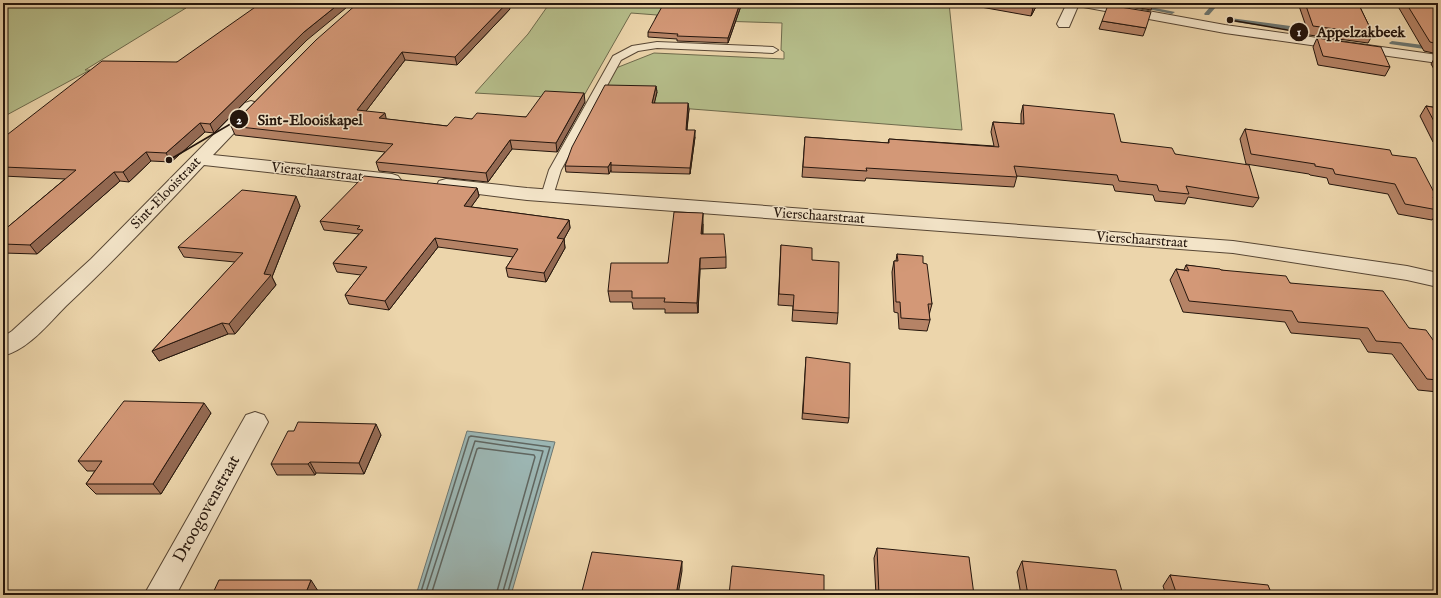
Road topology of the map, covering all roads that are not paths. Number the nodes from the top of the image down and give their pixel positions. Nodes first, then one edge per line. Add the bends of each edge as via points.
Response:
1 (1074, 3) edge
2 (1083, 3) edge
3 (1064, 24) dead end
4 (1374, 37) dead end
5 (773, 50) dead end
6 (1380, 51) junction
7 (1438, 59) edge
8 (265, 92) edge
9 (199, 159) junction
10 (548, 196) junction
11 (1438, 280) edge
12 (3, 348) edge
13 (255, 422) dead end
14 (160, 595) edge

1 - 3 street
2 - 6 street via 1225,29
4 - 6 street
5 - 10 lane via 657,45 634,48 616,58 555,170
6 - 7 street
8 - 9 street, Sint-Elooistraat
9 - 10 street, Vierschaarstraat
9 - 12 street, Sint-Elooistraat via 98,264 20,337
10 - 11 street, Vierschaarstraat via 1233,247
13 - 14 street, Droogovenstraat

